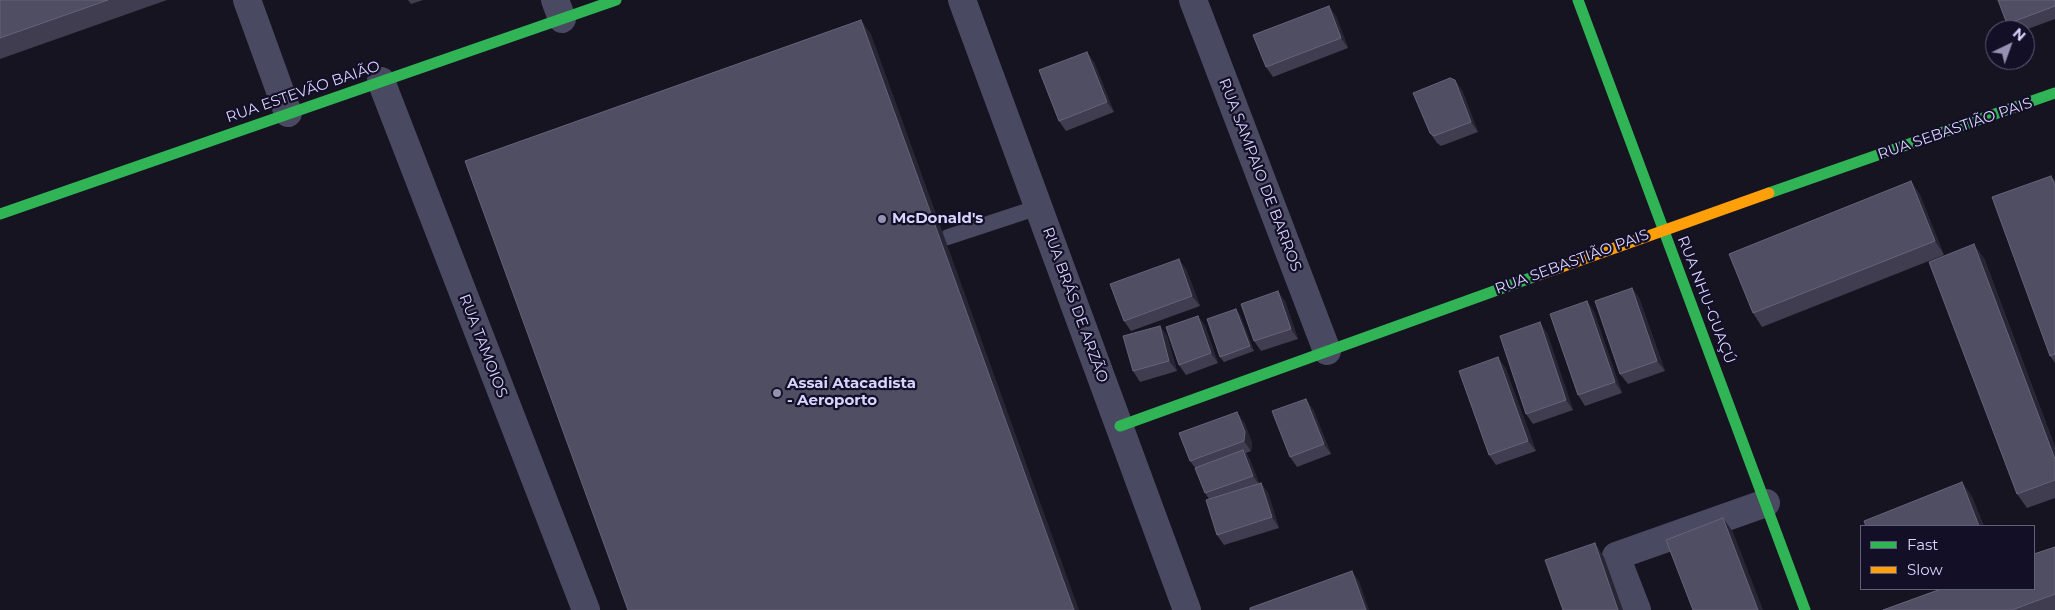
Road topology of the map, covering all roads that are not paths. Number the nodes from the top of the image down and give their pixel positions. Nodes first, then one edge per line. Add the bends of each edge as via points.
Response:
1 (247, 0) edge
2 (616, 0) edge
3 (962, 0) edge
4 (1192, 0) edge
5 (1578, 0) edge
6 (559, 10) edge
7 (381, 81) junction
8 (2055, 93) edge
9 (288, 113) junction
10 (1039, 207) junction
11 (0, 214) edge
12 (1664, 229) junction
13 (948, 237) dead end
14 (1326, 351) junction
15 (1120, 426) junction
16 (1766, 502) junction
17 (581, 606) edge
18 (1187, 610) edge
19 (1636, 610) edge
20 (1804, 610) edge

1 - 9 street
2 - 6 street, RUA ESTEVÃO BAIÃO
3 - 10 street, RUA BRÁS DE ARZÃO
4 - 14 street, RUA SAMPAIO DE BARROS
5 - 12 street, RUA NHU-GUAÇÚ
6 - 7 street, RUA ESTEVÃO BAIÃO
7 - 9 street, RUA ESTEVÃO BAIÃO
7 - 17 street, RUA TAMOIOS
8 - 12 street, RUA SEBASTIÃO PAIS
9 - 11 street, RUA ESTEVÃO BAIÃO
10 - 13 lane
10 - 15 street, RUA BRÁS DE ARZÃO
12 - 14 street, RUA SEBASTIÃO PAIS
12 - 16 street, RUA NHU-GUAÇÚ
14 - 15 street, RUA SEBASTIÃO PAIS
15 - 18 street, RUA BRÁS DE ARZÃO
16 - 19 street via 1616,556
16 - 20 street, RUA NHU-GUAÇÚ

